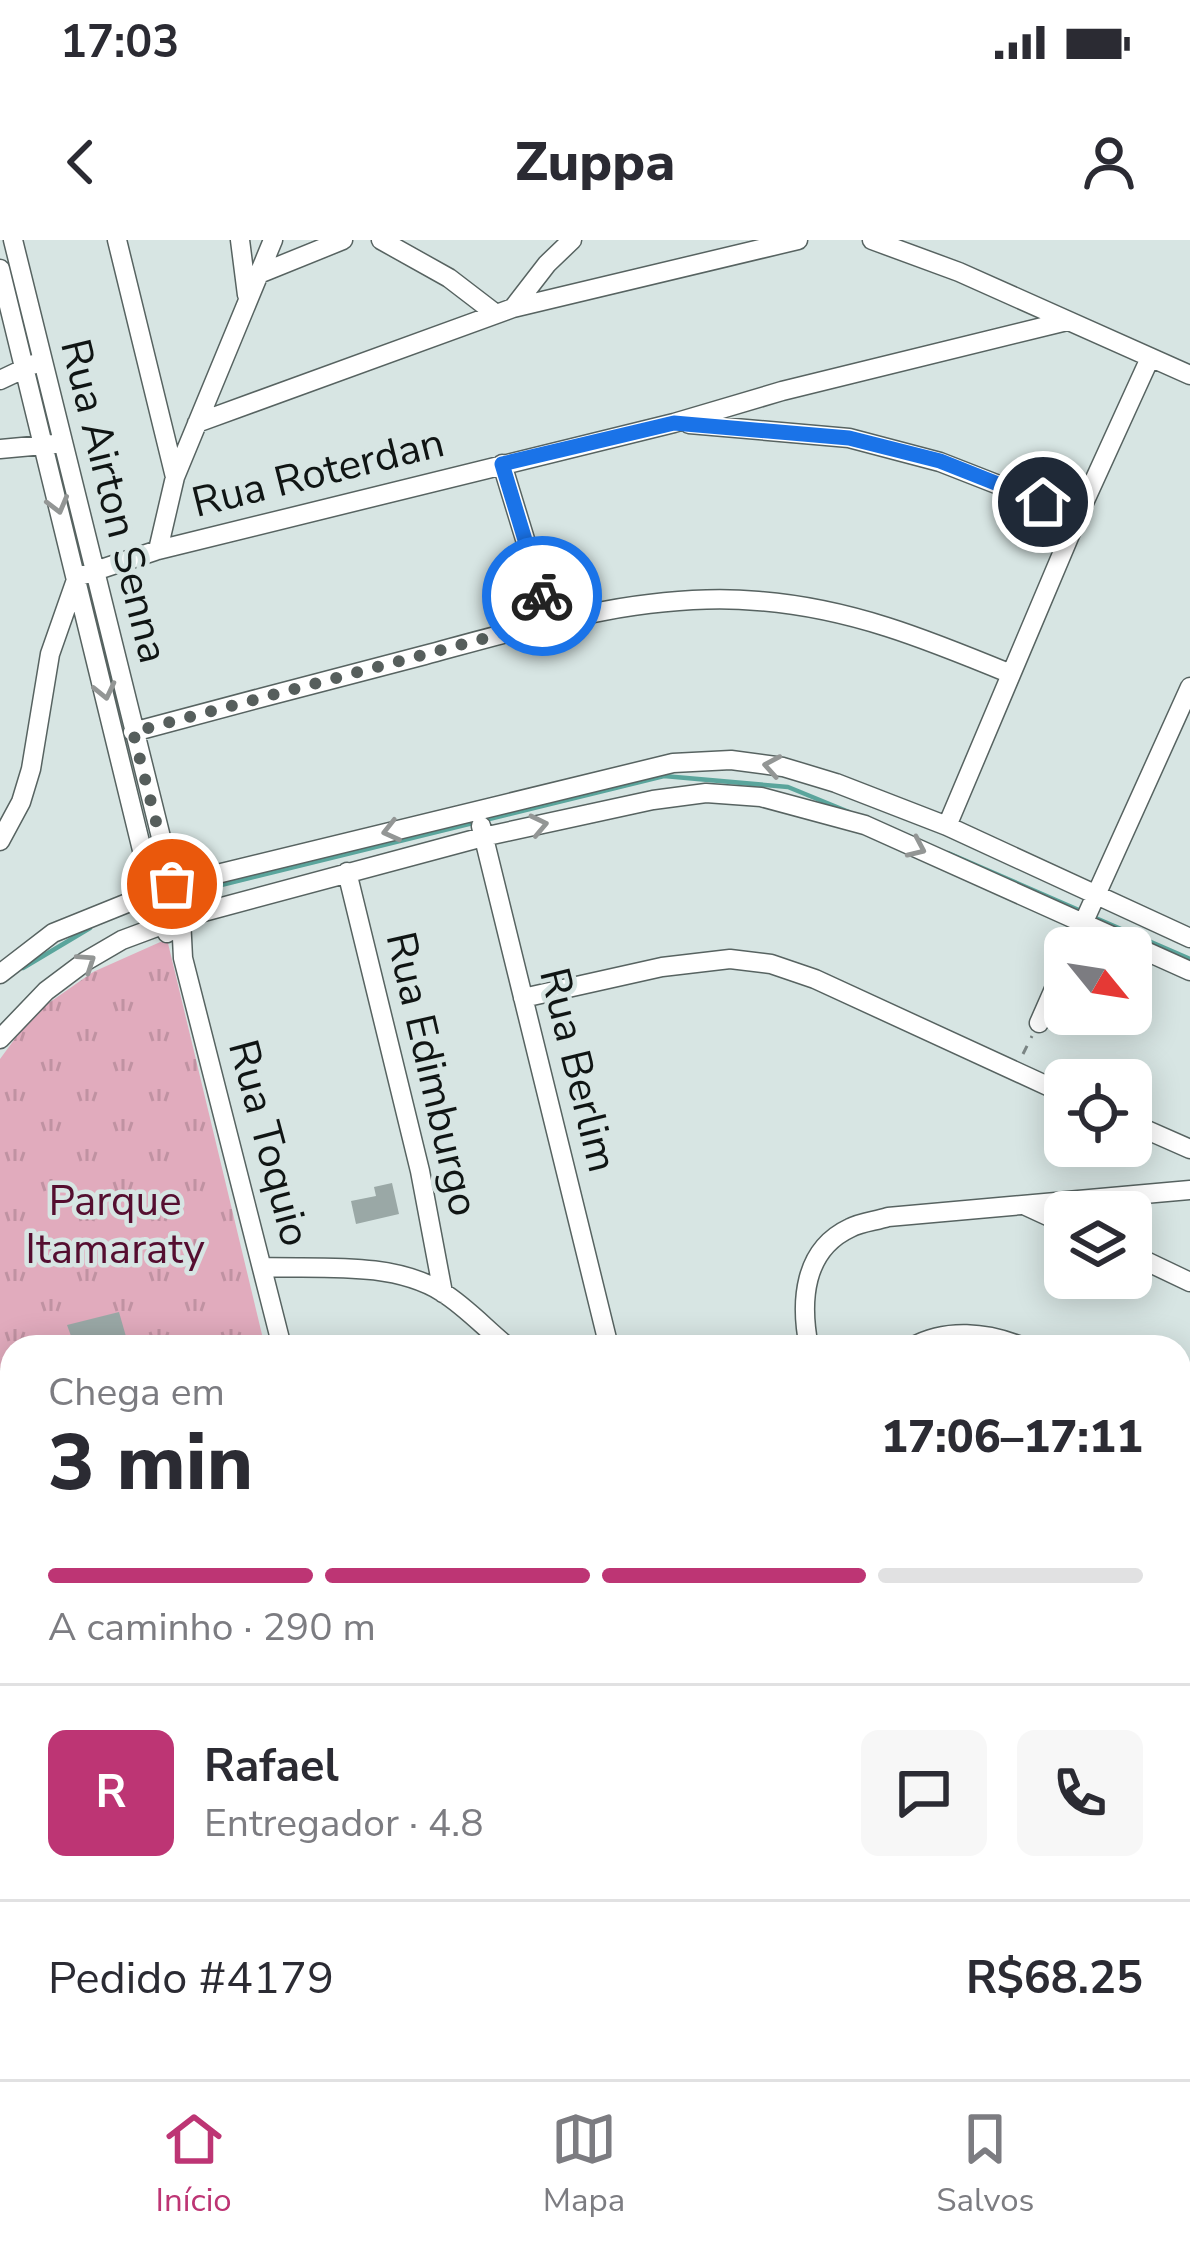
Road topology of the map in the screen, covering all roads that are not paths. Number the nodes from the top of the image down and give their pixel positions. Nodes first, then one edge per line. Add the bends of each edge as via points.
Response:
1 (13, 240) edge
2 (117, 240) edge
3 (240, 240) edge
4 (273, 240) edge
5 (343, 240) edge
6 (381, 240) edge
7 (572, 240) edge
8 (798, 240) edge
9 (872, 240) edge
10 (0, 269) edge
11 (259, 274) junction
12 (247, 298) junction
13 (505, 311) junction
14 (1067, 321) junction
15 (1150, 358) junction
16 (34, 364) junction
17 (1190, 376) edge
18 (0, 380) edge
19 (197, 423) junction
20 (674, 423) junction
21 (64, 441) junction
22 (43, 448) junction
23 (0, 449) edge
24 (502, 464) junction
25 (175, 477) junction
26 (1078, 516) junction
27 (158, 550) junction
28 (97, 568) junction
29 (77, 577) junction
30 (550, 621) junction
31 (1011, 674) junction
32 (1190, 687) edge
33 (133, 732) junction
34 (480, 824) junction
35 (947, 826) junction
36 (0, 841) edge
37 (347, 872) junction
38 (162, 888) junction
39 (1090, 909) junction
40 (171, 922) junction
41 (1082, 927) edge
42 (1190, 938) edge
43 (1190, 971) edge
44 (0, 974) edge
45 (523, 998) junction
46 (1044, 1012) edge
47 (1039, 1023) road end
48 (0, 1040) edge
49 (1044, 1084) edge
50 (1152, 1133) edge
51 (1190, 1150) edge
52 (1190, 1190) edge
53 (1023, 1205) junction
54 (1044, 1214) edge
55 (1152, 1265) edge
56 (265, 1267) junction
57 (1190, 1282) edge
58 (443, 1293) junction
59 (279, 1335) edge
60 (494, 1335) edge
61 (606, 1335) edge
62 (807, 1335) edge
63 (943, 1335) edge
64 (979, 1335) edge

1 - 16 street, Rua Airton Senna
2 - 25 street
3 - 12 street
4 - 11 street
5 - 11 street
6 - 13 street
7 - 13 street
8 - 13 street
9 - 14 street
10 - 16 street, Rua Airton Senna
11 - 12 street
12 - 19 street
13 - 19 street
14 - 15 street
14 - 20 street, Rua Roterdan
15 - 17 street
15 - 26 street
16 - 18 street
16 - 21 street, Rua Airton Senna
16 - 22 street, Rua Airton Senna
19 - 25 street
20 - 24 street, Rua Roterdan
20 - 26 street via 849,438 940,461
21 - 22 street
21 - 28 street, Rua Airton Senna
22 - 23 street
22 -> 29 street, Rua Airton Senna
24 - 27 street, Rua Roterdan
24 - 30 street
25 - 27 street
26 - 31 street
27 - 28 street, Rua Roterdan
28 - 29 street, Rua Roterdan
28 - 33 street, Rua Airton Senna
29 - 36 street via 50,654 31,769
29 -> 38 street
30 - 31 street via 754,600 903,629
30 - 33 street
31 - 35 street
32 - 39 street
33 - 38 street, Rua Airton Senna
35 -> 34 street via 783,767 730,760 673,763
34 - 37 street
34 -> 38 street
34 -> 39 street via 706,793 761,797 865,825
34 - 45 street, Rua Berlim
35 - 39 street
37 - 40 street
37 - 58 street, Rua Edimburgo
38 - 40 street, Rua Airton Senna
38 - 44 street via 53,934
39 - 41 street
39 - 42 street
39 - 43 street
48 -> 40 street via 86,962
40 - 56 street, Rua Toquio
45 - 49 street via 662,968 730,959 771,964
45 - 61 street, Rua Berlim
46 - 47 street
50 - 51 street
52 - 53 street
53 - 54 street
53 - 62 street via 849,1228 820,1251 804,1291
55 - 57 street
56 - 58 street via 375,1271
56 - 59 street, Rua Toquio
58 - 60 street
63 - 64 street

